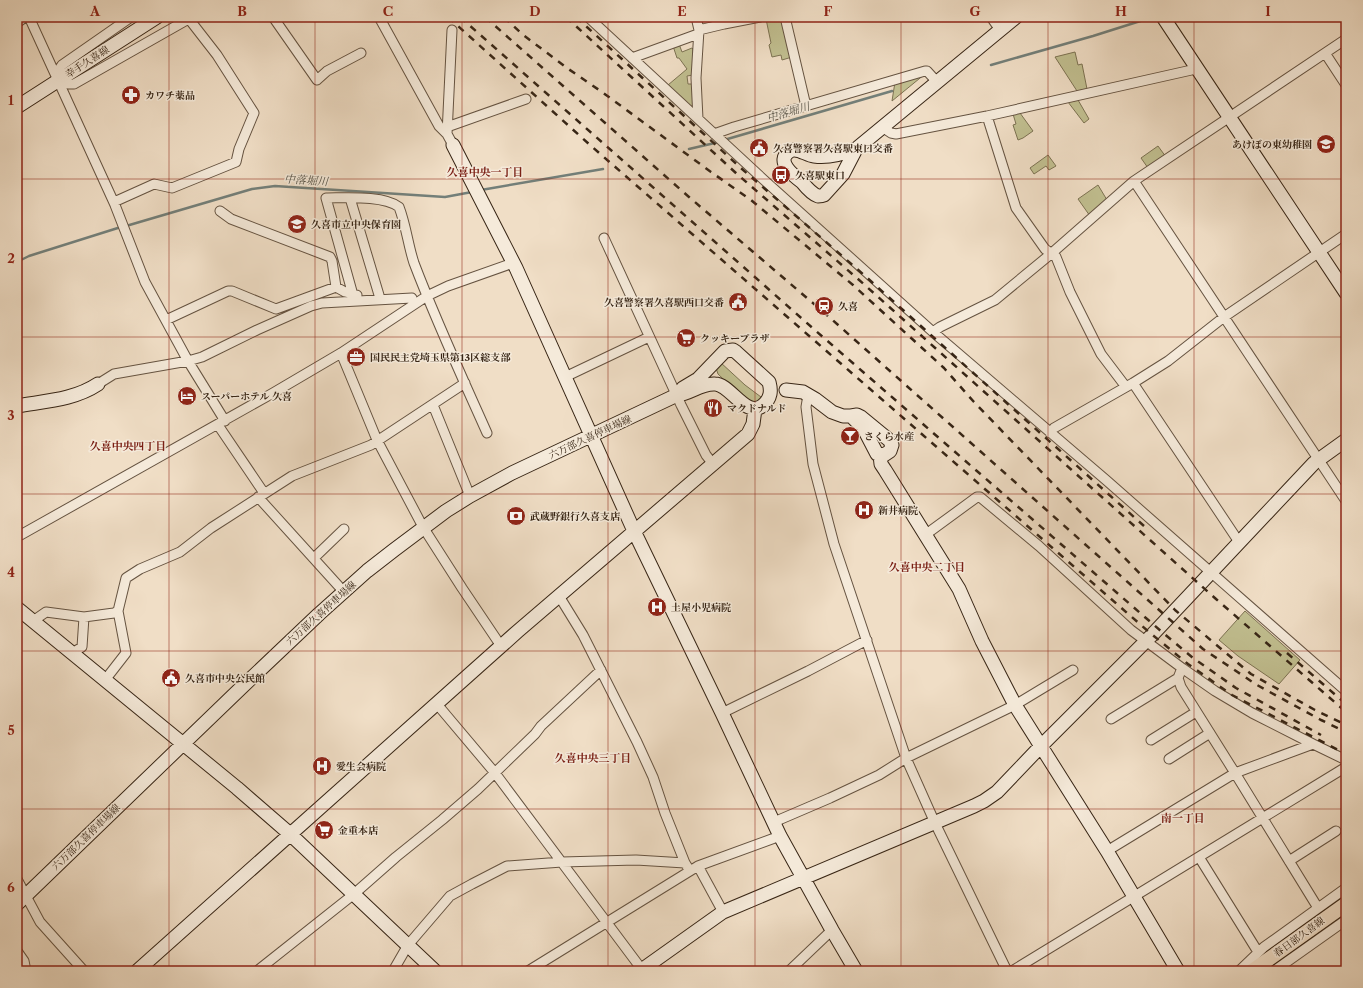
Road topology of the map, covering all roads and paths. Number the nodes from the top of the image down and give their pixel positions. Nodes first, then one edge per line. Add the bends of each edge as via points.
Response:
1 (25, 17) edge
2 (29, 17) edge
3 (131, 17) edge
4 (157, 17) edge
5 (273, 17) edge
6 (379, 17) edge
7 (588, 17) edge
8 (696, 17) edge
9 (760, 17) edge
10 (785, 17) edge
11 (991, 17) edge
12 (1016, 17) edge
13 (191, 18) edge
14 (1164, 19) edge
15 (17, 23) edge
16 (452, 30) dead end
17 (1000, 30) junction
18 (698, 32) junction
19 (1346, 39) edge
20 (361, 52) dead end
21 (1325, 53) junction
22 (632, 58) junction
23 (1196, 69) junction
24 (57, 81) junction
25 (937, 82) junction
26 (1346, 85) edge
27 (526, 99) dead end
28 (806, 106) junction
29 (17, 107) edge
30 (987, 116) junction
31 (1230, 117) junction
32 (698, 119) junction
33 (882, 127) junction
34 (447, 130) junction
35 (716, 135) junction
36 (453, 145) joint
37 (856, 149) junction
38 (1134, 182) junction
39 (350, 198) junction
40 (114, 202) junction
41 (220, 211) dead end
42 (1346, 234) edge
43 (604, 238) dead end
44 (1319, 252) junction
45 (1052, 253) junction
46 (513, 262) junction
47 (336, 287) junction
48 (1346, 293) edge
49 (379, 295) junction
50 (347, 296) junction
51 (427, 296) junction
52 (414, 301) junction
53 (1224, 317) junction
54 (166, 320) junction
55 (933, 332) junction
56 (649, 337) junction
57 (341, 353) junction
58 (188, 361) junction
59 (712, 365) junction
60 (565, 377) junction
61 (769, 382) junction
62 (98, 384) joint
63 (465, 384) junction
64 (721, 385) junction
65 (1130, 385) junction
66 (786, 390) junction
67 (677, 395) junction
68 (808, 395) junction
69 (433, 405) junction
70 (17, 406) edge
71 (760, 406) junction
72 (851, 416) junction
73 (221, 423) junction
74 (487, 433) dead end
75 (1050, 433) junction
76 (591, 436) junction
77 (377, 440) junction
78 (1346, 440) edge
79 (880, 455) junction
80 (1318, 458) junction
81 (713, 464) junction
82 (261, 495) junction
83 (470, 496) junction
84 (1346, 501) edge
85 (423, 527) junction
86 (344, 529) dead end
87 (634, 531) junction
88 (925, 534) junction
89 (17, 537) edge
90 (1239, 542) junction
91 (314, 558) junction
92 (1211, 572) junction
93 (344, 592) junction
94 (559, 596) junction
95 (17, 608) edge
96 (118, 611) junction
97 (84, 617) junction
98 (33, 621) junction
99 (867, 640) junction
100 (1146, 642) junction
101 (501, 646) junction
102 (72, 653) junction
103 (1182, 668) junction
104 (601, 670) junction
105 (1073, 670) dead end
106 (1178, 678) junction
107 (105, 680) junction
108 (1344, 686) edge
109 (436, 703) junction
110 (1014, 705) junction
111 (1196, 712) junction
112 (722, 713) junction
113 (1111, 719) dead end
114 (1210, 733) junction
115 (1151, 740) dead end
116 (182, 743) junction
117 (1313, 744) junction
118 (1040, 747) junction
119 (906, 758) junction
120 (1169, 759) dead end
121 (1346, 760) edge
122 (1346, 767) edge
123 (495, 773) junction
124 (1235, 773) junction
125 (1263, 818) junction
126 (774, 822) junction
127 (935, 823) junction
128 (1336, 831) dead end
129 (290, 834) junction
130 (780, 836) junction
131 (1107, 851) junction
132 (1199, 857) junction
133 (1289, 860) junction
134 (562, 862) junction
135 (685, 863) junction
136 (694, 868) junction
137 (803, 878) junction
138 (17, 879) edge
139 (1346, 888) edge
140 (354, 894) junction
141 (1135, 896) junction
142 (21, 900) edge
143 (1346, 904) edge
144 (1318, 908) junction
145 (722, 912) junction
146 (1346, 920) edge
147 (607, 923) junction
148 (832, 930) junction
149 (408, 945) junction
150 (17, 951) edge
151 (1258, 952) junction
152 (642, 970) edge
153 (26, 971) edge
154 (84, 971) edge
155 (137, 971) edge
156 (257, 971) edge
157 (393, 971) edge
158 (435, 971) edge
159 (528, 971) edge
160 (789, 971) edge
161 (856, 971) edge
162 (1008, 971) edge
163 (1012, 971) edge
164 (1178, 971) edge
165 (1239, 971) edge
166 (1252, 971) edge
167 (1274, 971) edge

1 - 15 street
2 - 24 street
3 - 24 street via 62,65
4 - 24 street, 幸手久喜線
5 - 20 street via 317,80 327,71
6 - 34 street via 438,126
7 - 22 street
8 - 18 street
9 - 18 street
10 - 28 street
11 - 17 street
12 - 17 street
13 - 24 street via 74,84
13 - 40 street via 254,113 236,162 172,188 154,184
14 - 23 street
16 - 34 street
17 - 25 street
18 - 22 street
18 - 32 street
19 - 21 street
21 - 26 street
21 - 31 street
22 - 32 street
23 - 30 street
23 - 31 street
24 - 29 street, 幸手久喜線
24 - 40 street
25 - 28 street via 925,70
25 - 33 street
27 - 34 street
28 - 35 street via 734,127
30 - 33 street via 896,134
30 - 45 street via 1016,208 1045,249
31 - 38 street
31 - 44 street
32 - 35 street
33 - 37 street
34 - 36 street
35 - 55 street
36 - 46 street
37 - 37 street via 843,174 821,196 814,194 786,169 784,162 786,155 791,151 826,156
38 - 45 street
38 - 53 street
39 - 49 street
39 - 50 street via 326,198
39 - 51 street via 378,199 399,207 408,244
40 - 54 street via 146,282
41 - 47 street via 231,219 330,257
42 - 44 street
43 - 56 street
44 - 48 street
44 - 53 street
45 - 55 street via 995,300
45 - 65 street via 1101,354
46 - 51 street
46 - 60 street
47 - 50 street
47 - 54 street via 276,310 228,291
49 - 50 street
49 - 52 street via 407,294
50 - 52 street
50 - 58 street via 311,306 202,357
51 - 52 street
51 - 63 street
52 - 57 street
53 - 65 street via 1168,361
53 - 80 street
54 - 58 street
55 - 75 street
56 - 60 street
56 - 67 street
57 - 73 street
57 - 77 street
58 - 62 street via 114,374
58 - 73 street
59 - 61 street via 725,351 733,350
59 - 64 street via 712,371
59 - 67 street via 698,380 683,388
60 - 76 street
61 - 66 street
61 - 71 street via 771,392
62 - 70 street via 72,397
63 - 69 street
63 - 74 street
64 - 67 street via 709,384
64 - 71 street via 748,407
65 - 75 street via 1054,428
65 - 90 street
66 - 68 street via 797,390
66 - 71 street
67 - 76 street, 六万部久喜停車場線
67 - 81 street via 706,455
68 - 72 street via 832,412
68 - 99 street via 806,407 813,464 834,544
69 - 77 street
69 - 83 street
71 - 81 street via 748,434
72 - 79 street via 864,429 877,454
72 - 79 street via 861,417 889,440 891,448 884,455
73 - 82 street
73 - 89 street
75 - 92 street
76 - 83 street, 六万部久喜停車場線
76 - 87 street
77 - 82 street via 371,445 292,476
77 - 85 street
78 - 80 street
79 - 88 street via 881,464
80 - 84 street
80 - 90 street
81 - 87 street
82 - 91 street
82 - 96 street via 180,552 140,569 126,578
83 - 85 street, 六万部久喜停車場線
85 - 93 street, 六万部久喜停車場線
85 - 101 street
86 - 91 street
87 - 94 street
87 - 112 street
88 - 100 street via 980,497
88 - 110 street via 959,589
90 - 92 street
91 - 93 street
92 - 100 street
92 - 108 street
93 - 116 street, 六万部久喜停車場線
94 - 101 street
94 - 104 street
95 - 98 street
96 - 97 street
96 - 107 street via 126,653
97 - 98 street via 46,612
97 - 102 street via 82,647
98 - 102 street
99 - 112 street
99 - 119 street
100 - 103 street
100 - 118 street
101 - 109 street
102 - 107 street
103 - 106 street
103 - 117 street via 1252,713
104 - 123 street via 540,726
104 - 135 street via 653,777
105 - 110 street
106 - 111 street
106 - 113 street
107 - 116 street
109 - 123 street
109 - 129 street
110 - 118 street
110 - 119 street
111 - 114 street
111 - 115 street
112 - 126 street
114 - 120 street
114 - 124 street
116 - 129 street
116 - 142 street, 六万部久喜停車場線
117 - 121 street
117 - 124 street
118 - 127 street via 997,792 984,801
118 - 131 street
119 - 126 street via 879,775
119 - 127 street
122 - 125 street
123 - 134 street
123 - 140 street
124 - 125 street
124 - 131 street
125 - 132 street
125 - 133 street
126 - 130 street
127 - 137 street
127 - 162 street
128 - 133 street
129 - 140 street
129 - 155 street
130 - 136 street
130 - 137 street
131 - 141 street
132 - 141 street
132 - 151 street
133 - 144 street
134 - 135 street via 636,860
134 - 147 street
134 - 149 street via 507,866 472,884 450,896
135 - 136 street
136 - 145 street
136 - 147 street
137 - 145 street
137 - 148 street
138 - 142 street
139 - 144 street
140 - 149 street
140 - 156 street
141 - 163 street
141 - 164 street
142 - 154 street
143 - 166 main road, 春日部久喜線
144 - 151 street
145 - 152 street
146 - 167 street
147 - 152 street
147 - 159 street
148 - 160 street
148 - 161 street
149 - 157 street
149 - 158 street
150 - 153 street via 24,961
151 - 165 street

